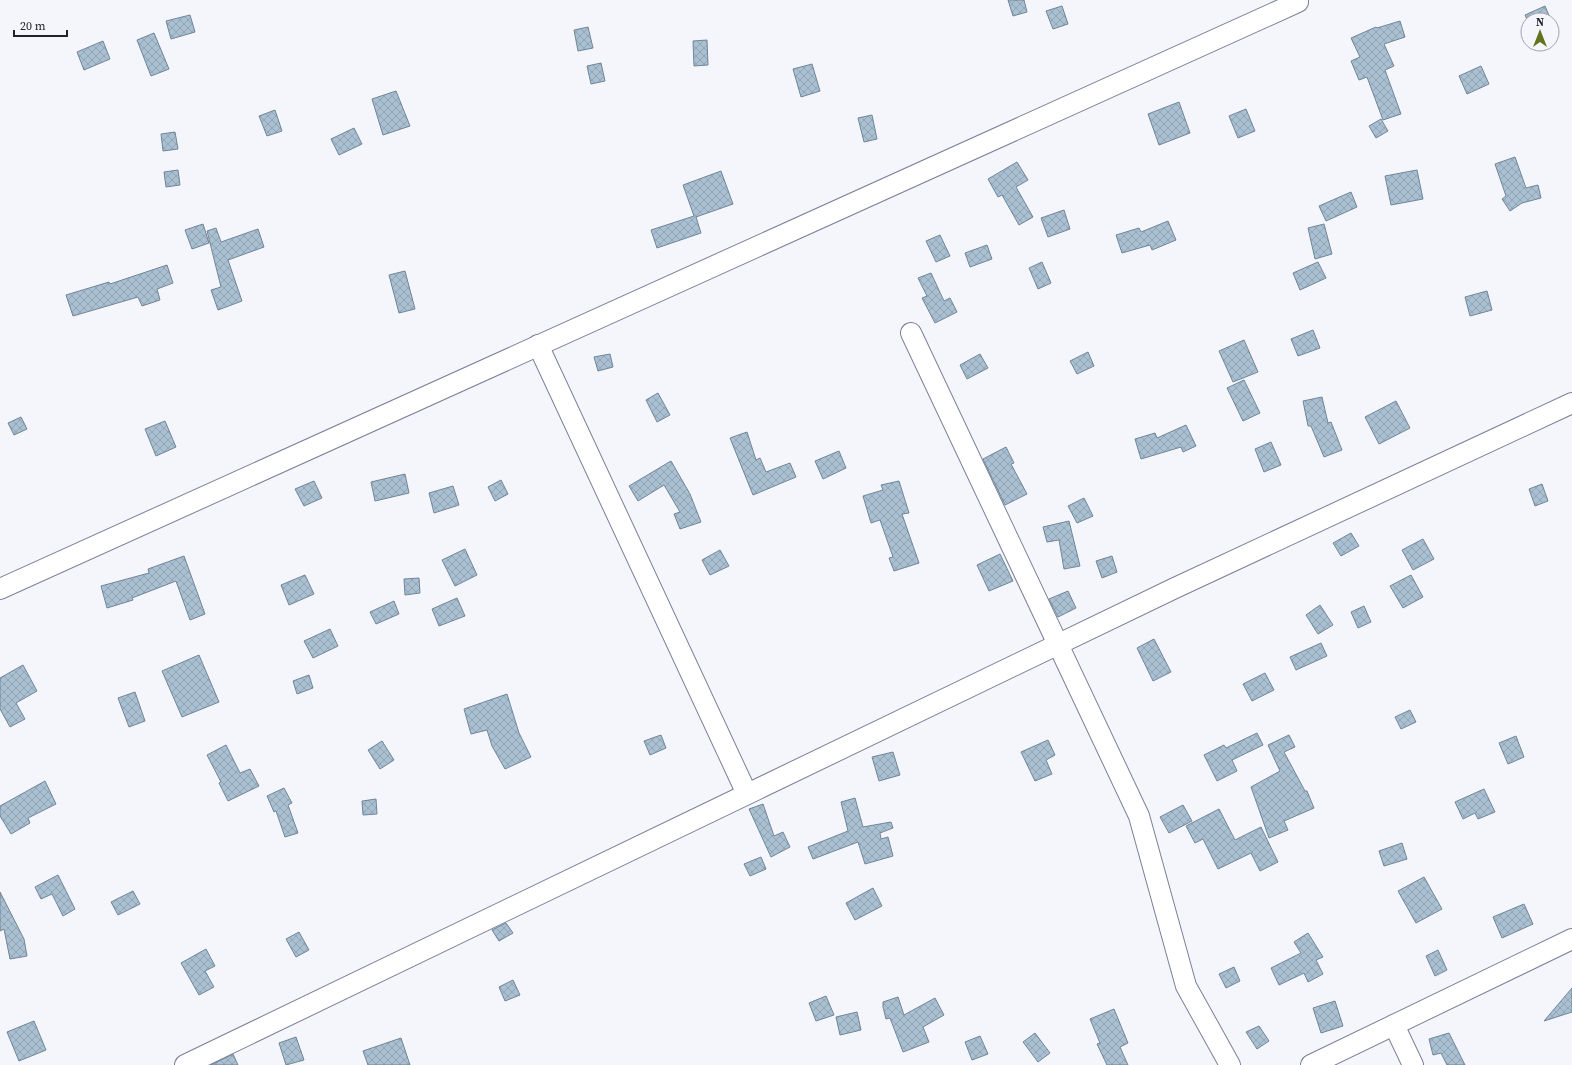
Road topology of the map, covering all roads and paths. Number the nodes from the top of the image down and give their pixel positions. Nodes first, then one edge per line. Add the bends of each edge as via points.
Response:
1 (1298, 2) dead end
2 (911, 333) dead end
3 (538, 345) junction
4 (1572, 403) edge
5 (0, 589) edge
6 (1058, 644) junction
7 (747, 794) junction
8 (1572, 939) edge
9 (1394, 1025) junction
10 (185, 1065) edge
11 (1230, 1065) edge
12 (1311, 1065) edge
13 (1413, 1065) edge

1 - 3 street
2 - 6 street
3 - 5 street
3 - 7 street
4 - 6 street
6 - 7 street
6 - 11 street via 1139,816 1186,986
7 - 10 street
8 - 9 street
9 - 12 street
9 - 13 street

